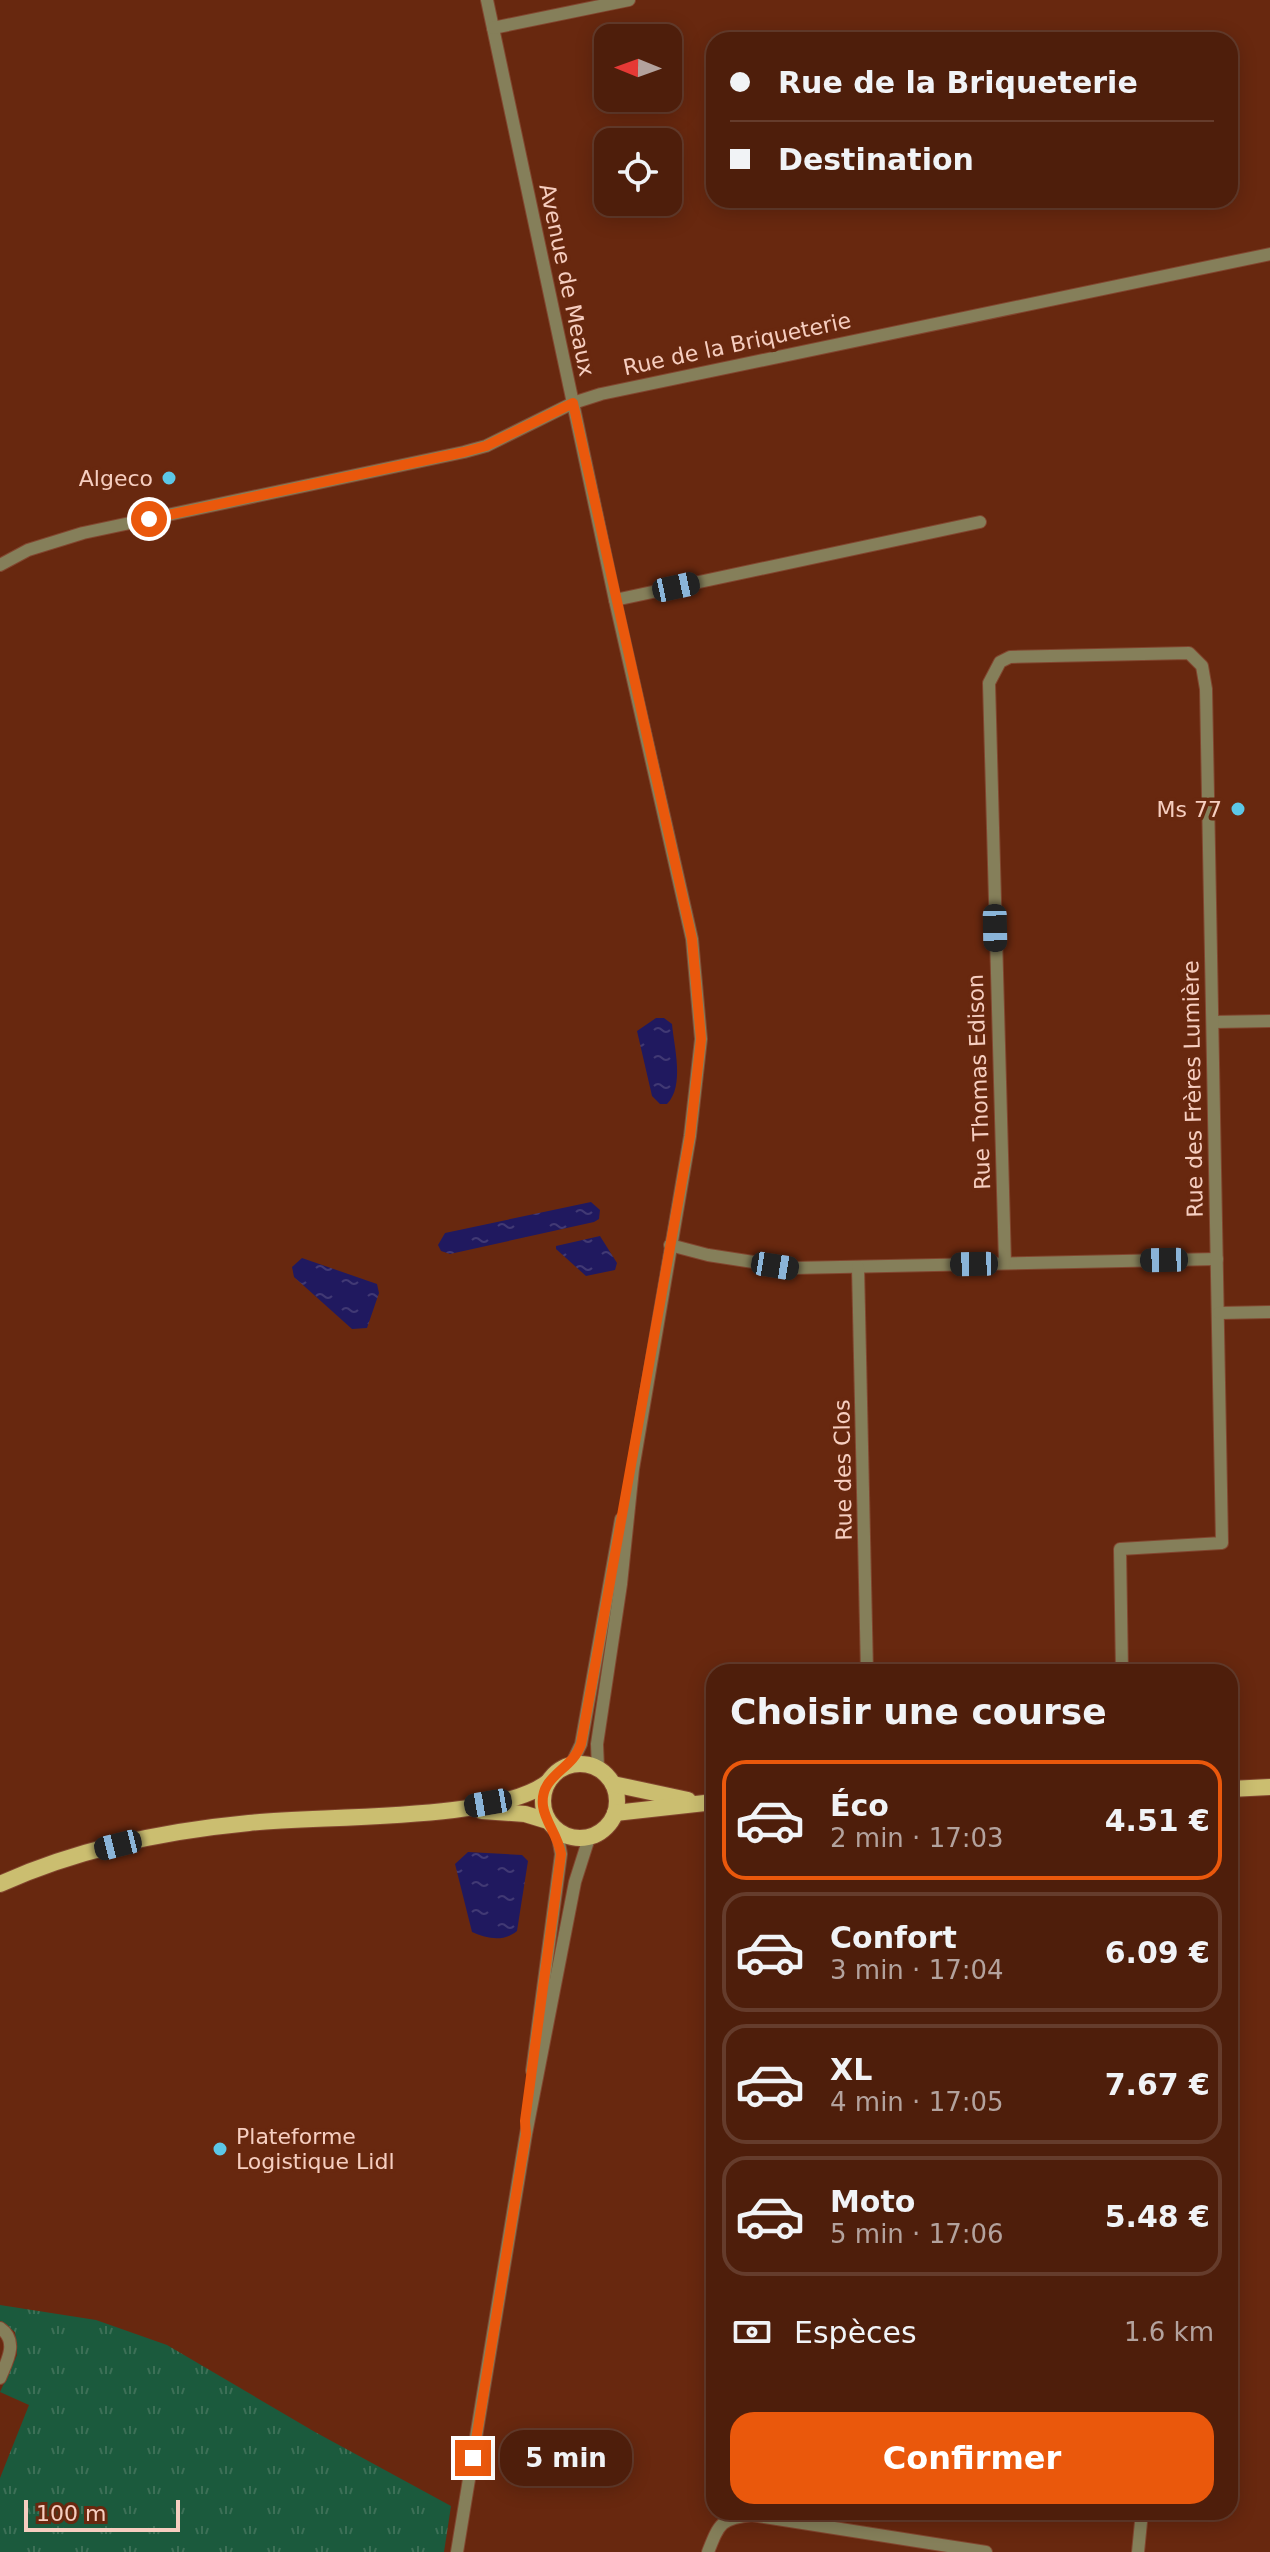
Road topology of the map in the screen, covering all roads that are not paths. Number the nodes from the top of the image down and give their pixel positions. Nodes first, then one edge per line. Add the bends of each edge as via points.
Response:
1 (487, 0) edge
2 (629, 0) edge
3 (493, 28) junction
4 (1270, 254) edge
5 (573, 403) junction
6 (980, 522) dead end
7 (0, 565) edge
8 (615, 600) junction
9 (1046, 655) joint
10 (1270, 1021) edge
11 (1213, 1022) junction
12 (670, 1245) junction
13 (1217, 1259) junction
14 (1005, 1263) junction
15 (858, 1267) junction
16 (1270, 1312) edge
17 (1219, 1313) junction
18 (633, 1469) junction
19 (867, 1664) edge
20 (1122, 1664) edge
21 (571, 1765) junction
22 (598, 1769) junction
23 (548, 1782) junction
24 (613, 1784) junction
25 (1270, 1787) edge
26 (1238, 1789) edge
27 (706, 1802) edge
28 (706, 1803) edge
29 (456, 1809) junction
30 (615, 1813) junction
31 (552, 1826) junction
32 (589, 1838) junction
33 (0, 1884) edge
34 (526, 2134) junction
35 (0, 2328) edge
36 (0, 2378) edge
37 (727, 2520) edge
38 (784, 2520) edge
39 (1141, 2520) edge
40 (457, 2552) edge
41 (708, 2552) edge
42 (986, 2552) edge
43 (1138, 2552) edge

1 - 3 street, Avenue de Meaux
2 - 3 street
3 - 5 street, Avenue de Meaux
4 - 5 street, Rue de la Briqueterie
5 - 7 street, Rue de la Briqueterie via 486,446 83,533
5 - 8 street, Avenue de Meaux
6 - 8 street
8 - 12 street, Avenue de Meaux via 692,939 701,1039
9 - 11 street, Rue des Frères Lumière via 1189,653 1202,666
9 - 14 street, Rue Thomas Edison via 1000,662 989,683
10 - 11 street
11 - 13 street, Rue des Frères Lumière
12 - 15 street via 793,1268
12 - 18 street, Avenue de Meaux
13 - 14 street
13 - 17 street, Rue des Frères Lumière
14 - 15 street
15 - 19 street, Rue des Clos
16 - 17 street
17 - 20 street, Rue des Frères Lumière via 1222,1543 1120,1549
18 - 21 street via 608,1578 581,1744
18 - 22 street
21 - 22 main road
21 - 23 main road
22 - 24 main road
23 - 29 main road via 521,1798
23 - 31 main road via 543,1801
24 - 27 main road
24 - 30 main road
25 - 26 main road
28 - 30 main road
29 - 31 main road via 525,1814
29 - 33 main road via 201,1829 100,1850
30 - 32 main road via 605,1829
31 - 32 main road via 578,1839
31 - 34 street via 561,1854
32 - 34 street via 578,1866
34 - 40 street
35 - 36 street via 11,2344
37 - 41 street
38 - 42 street
39 - 43 street

